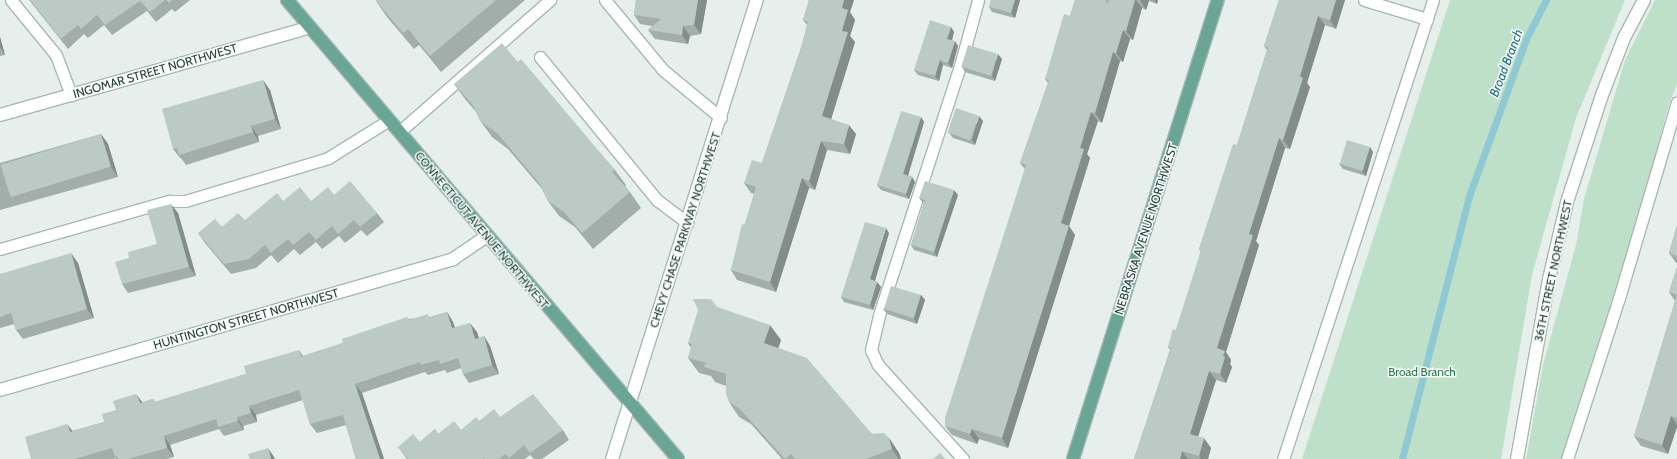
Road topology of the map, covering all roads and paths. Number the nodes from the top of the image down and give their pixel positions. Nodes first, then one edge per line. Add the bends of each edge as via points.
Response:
1 (12, 0) edge
2 (287, 0) edge
3 (550, 0) edge
4 (605, 0) edge
5 (757, 0) edge
6 (978, 0) edge
7 (1218, 0) edge
8 (1364, 0) edge
9 (1434, 0) edge
10 (1644, 0) edge
11 (1427, 19) junction
12 (310, 27) junction
13 (540, 57) dead end
14 (71, 95) junction
15 (1677, 102) edge
16 (0, 115) edge
17 (721, 118) junction
18 (389, 120) junction
19 (399, 132) junction
20 (687, 223) junction
21 (487, 236) junction
22 (0, 249) edge
23 (0, 390) edge
24 (630, 403) junction
25 (612, 459) edge
26 (678, 459) edge
27 (963, 459) edge
28 (1073, 459) edge
29 (1283, 459) edge
30 (1517, 459) edge
31 (1567, 459) edge

1 - 14 lane via 56,55
2 - 12 main road, CONNECTICUT AVENUE NORTHWEST
3 - 19 lane
4 - 17 lane via 663,70
5 - 17 street, CHEVY CHASE PARKWAY NORTHWEST
6 - 27 lane via 960,66 879,315 871,350 878,365
7 - 28 main road, NEBRASKA AVENUE NORTHWEST
8 - 11 lane
9 - 11 lane
10 - 30 street, 36TH STREET NORTHWEST via 1624,38 1602,95 1567,202 1551,272
11 - 29 lane
12 - 14 street, INGOMAR STREET NORTHWEST
12 - 18 main road, CONNECTICUT AVENUE NORTHWEST
13 - 20 lane via 657,200
14 - 16 street, INGOMAR STREET NORTHWEST
15 - 31 lane via 1619,298
17 - 20 street, CHEVY CHASE PARKWAY NORTHWEST
18 - 19 main road, CONNECTICUT AVENUE NORTHWEST
18 - 22 lane via 328,158 185,201 170,201
19 - 21 main road, CONNECTICUT AVENUE NORTHWEST
20 - 24 street, CHEVY CHASE PARKWAY NORTHWEST
21 - 23 street, HUNTINGTON STREET NORTHWEST via 453,259
21 - 24 main road, CONNECTICUT AVENUE NORTHWEST
24 - 25 street, CHEVY CHASE PARKWAY NORTHWEST
24 - 26 main road, CONNECTICUT AVENUE NORTHWEST

